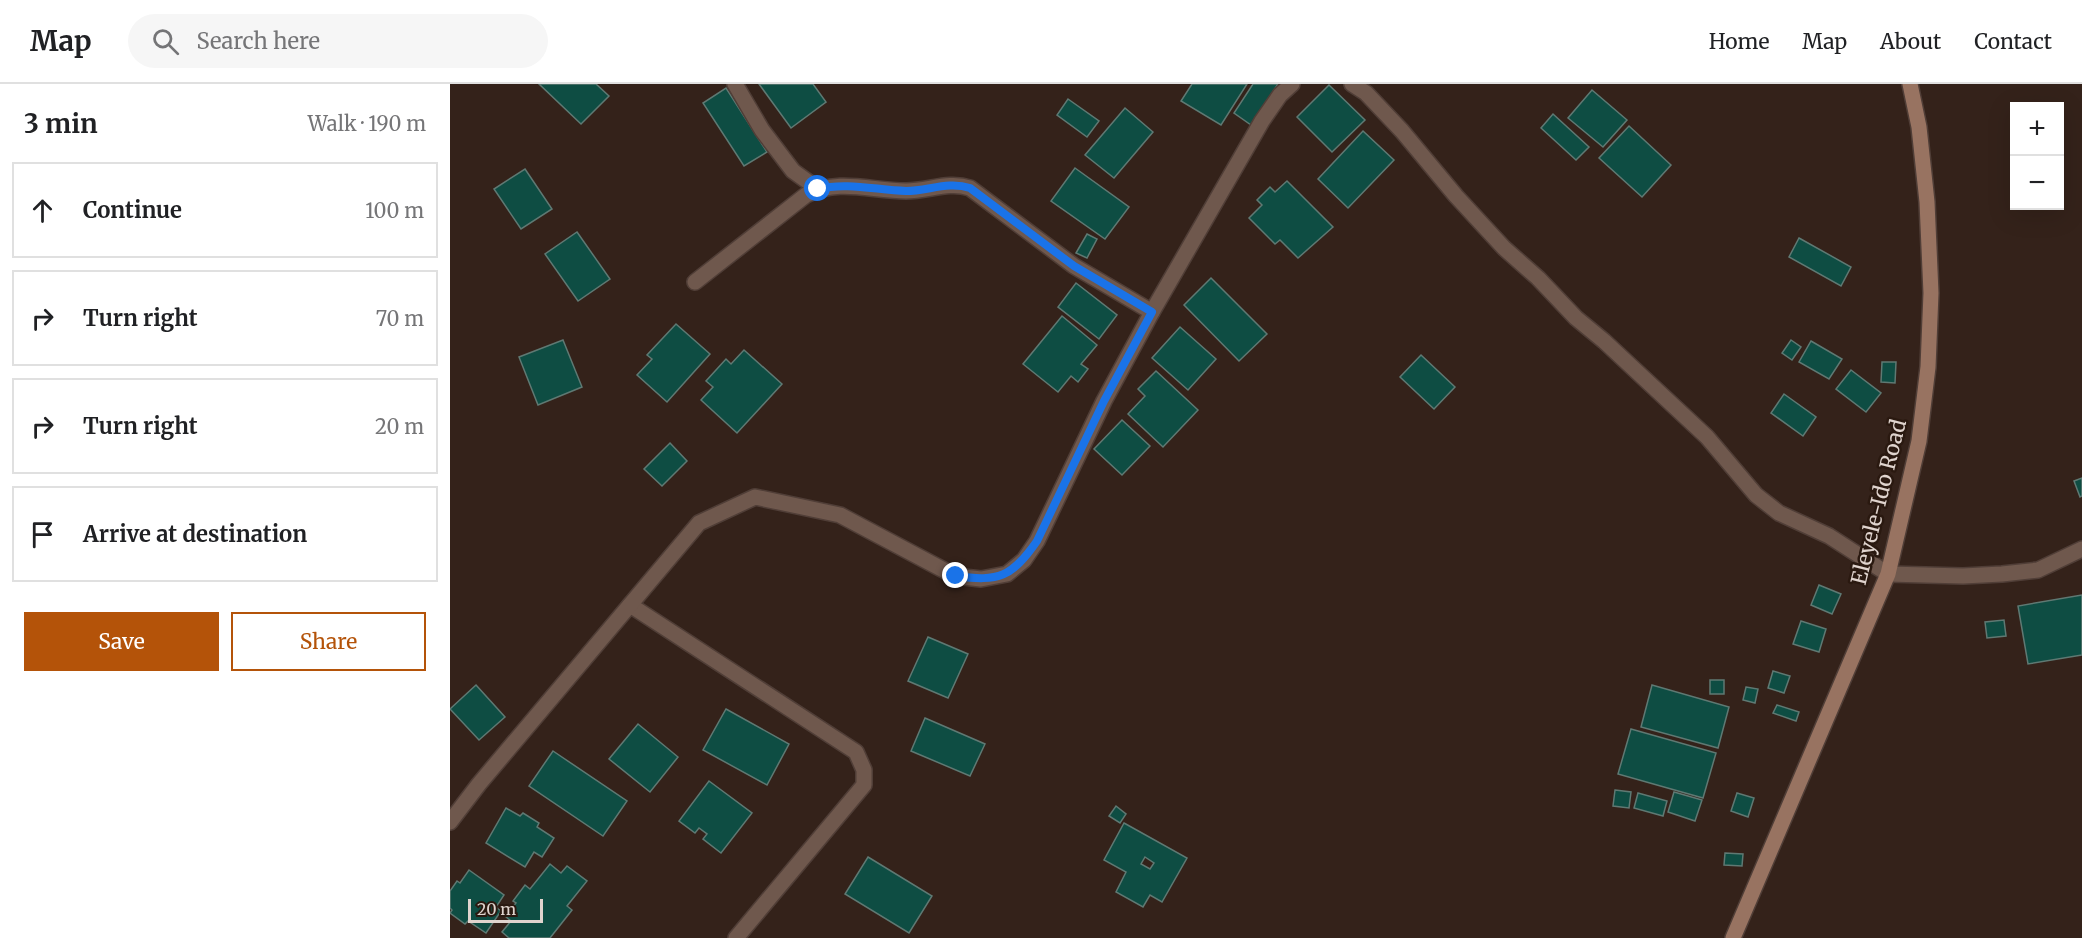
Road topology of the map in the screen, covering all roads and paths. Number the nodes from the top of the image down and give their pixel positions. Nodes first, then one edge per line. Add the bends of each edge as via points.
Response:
1 (735, 84) edge
2 (1292, 84) edge
3 (1352, 84) edge
4 (1910, 84) edge
5 (818, 189) junction
6 (695, 282) dead end
7 (1152, 312) junction
8 (2082, 549) edge
9 (1888, 574) junction
10 (630, 605) junction
11 (450, 822) edge
12 (736, 938) edge
13 (1733, 938) edge

1 - 5 street via 762,130 793,171
2 - 7 street via 1262,121
3 - 9 street via 1366,93 1402,131 1504,249 1707,437 1756,495 1779,513 1828,536
4 - 9 main road, Eleyele-Ido Road via 1927,201 1930,325 1918,441
5 - 6 street
5 - 7 street via 835,185 914,190 946,184 970,188 1074,266
7 - 10 street via 1037,541 1024,560 1006,574 981,579 956,576 840,514 755,497 699,523
8 - 9 street via 2038,570 1963,576
9 - 13 main road, Eleyele-Ido Road
10 - 11 street
10 - 12 street via 856,752 864,770 864,785

